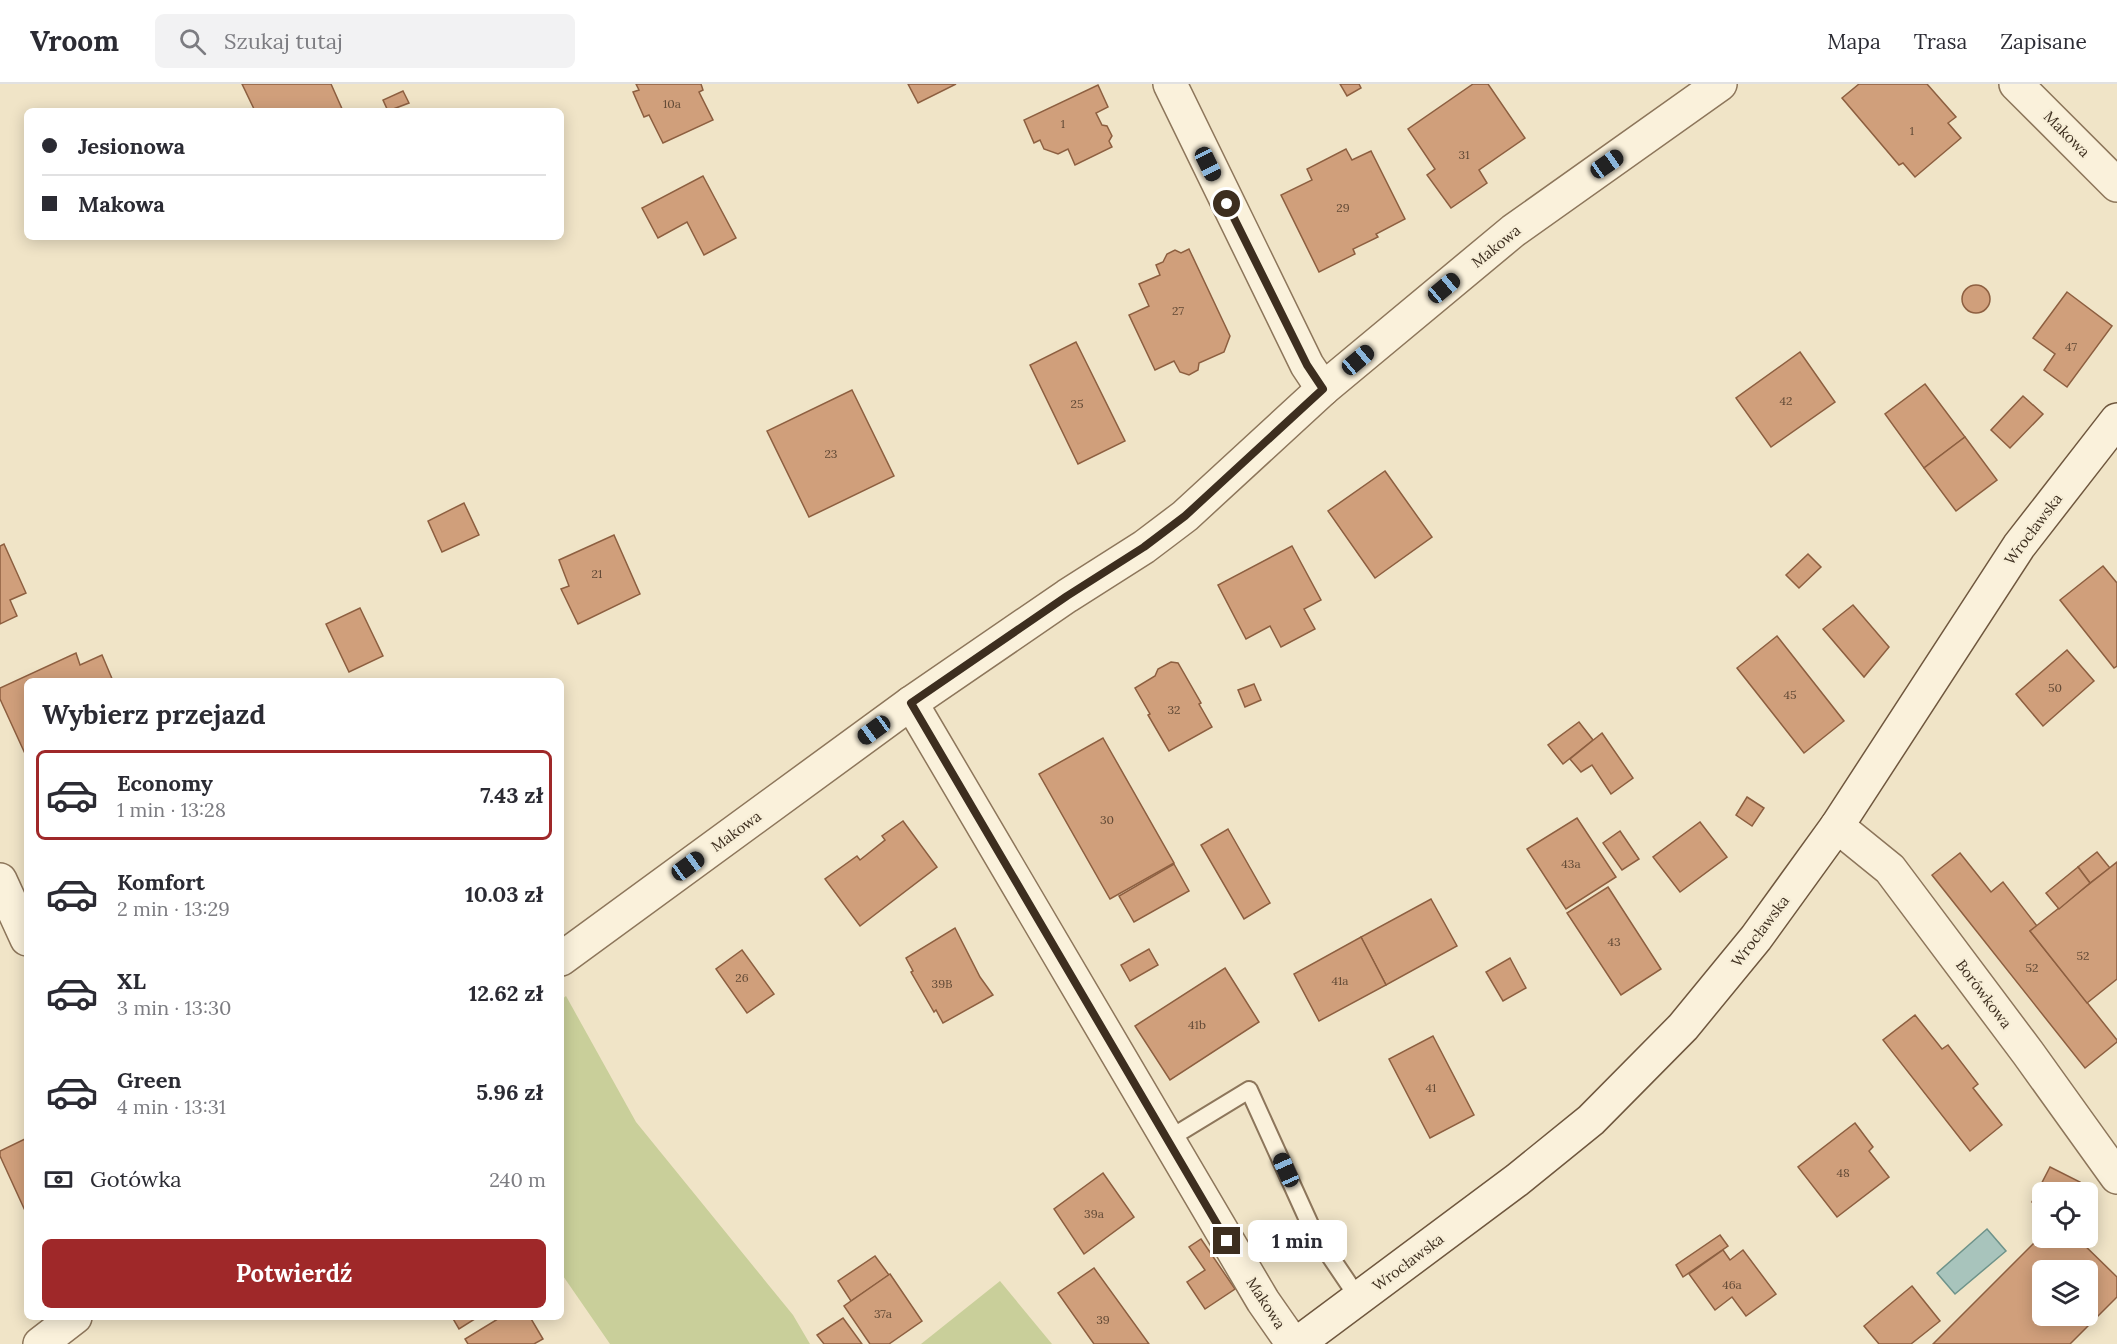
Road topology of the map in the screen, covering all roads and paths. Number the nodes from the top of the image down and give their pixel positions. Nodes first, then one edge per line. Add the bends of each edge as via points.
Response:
1 (1170, 84) edge
2 (1720, 84) edge
3 (2016, 84) edge
4 (2117, 185) edge
5 (1323, 389) junction
6 (2117, 420) edge
7 (911, 703) junction
8 (1837, 826) junction
9 (0, 880) edge
10 (24, 932) edge
11 (564, 957) edge
12 (1167, 1140) junction
13 (2117, 1177) edge
14 (1359, 1299) junction
15 (71, 1320) edge
16 (40, 1344) edge
17 (1293, 1344) edge
18 (1298, 1344) edge

1 - 5 street via 1307,365
2 - 5 street, Makowa via 1513,231
3 - 4 street, Makowa
5 - 7 street, Makowa via 1185,516
6 - 8 street, Wrocławska via 2019,546
7 - 11 street, Makowa
7 - 12 street, Makowa
8 - 13 street, Borówkowa via 1890,868
8 - 14 street, Wrocławska via 1756,938 1683,1027 1591,1120
9 - 10 street
12 - 14 lane via 1249,1090 1313,1231
12 - 17 street, Makowa via 1263,1302
14 - 18 street, Wrocławska
15 - 16 street

